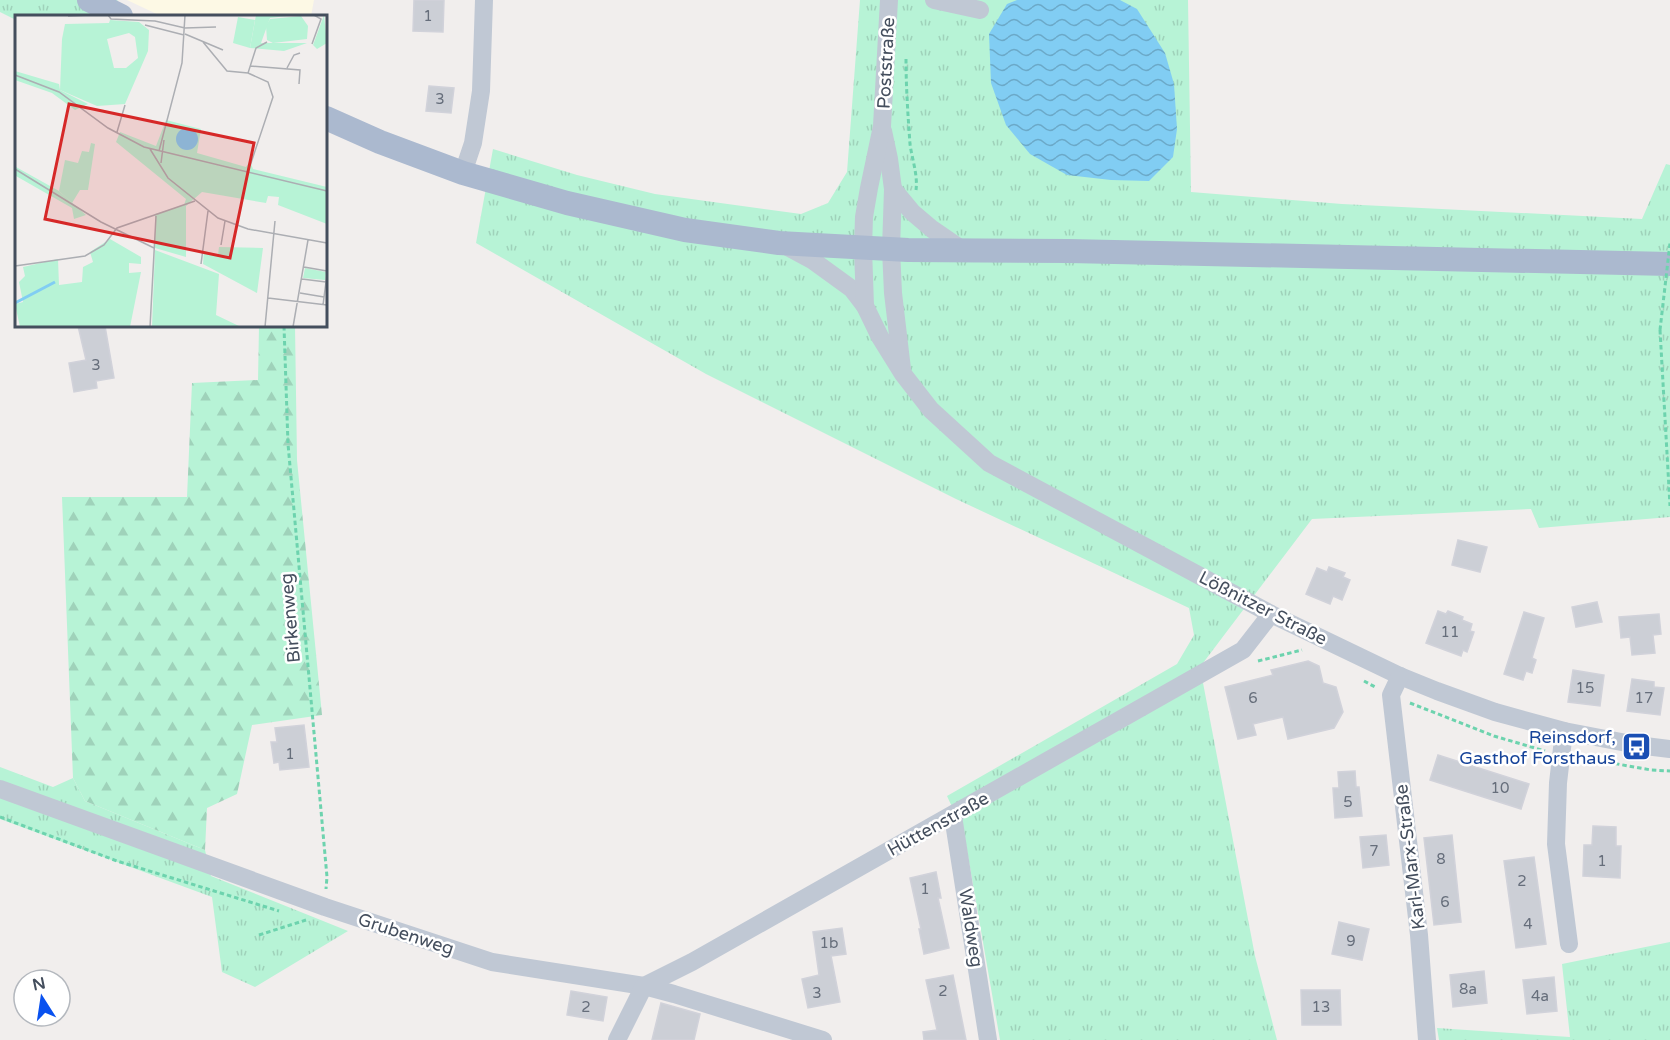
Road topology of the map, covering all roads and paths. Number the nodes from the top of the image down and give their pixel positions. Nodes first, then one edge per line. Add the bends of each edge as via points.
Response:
1 (89, 0) edge
2 (484, 0) edge
3 (890, 0) edge
4 (934, 0) edge
5 (980, 10) dead end
6 (119, 15) edge
7 (906, 58) dead end
8 (327, 118) edge
9 (882, 126) junction
10 (463, 173) junction
11 (893, 189) junction
12 (912, 212) junction
13 (779, 243) junction
14 (1670, 243) edge
15 (862, 248) junction
16 (891, 249) junction
17 (964, 251) junction
18 (1670, 264) edge
19 (865, 306) junction
20 (284, 327) edge
21 (903, 374) junction
22 (1670, 506) edge
23 (1271, 614) junction
24 (1400, 676) junction
25 (1564, 731) junction
26 (1670, 749) edge
27 (0, 789) edge
28 (953, 816) junction
29 (0, 817) edge
30 (325, 907) junction
31 (284, 913) dead end
32 (295, 916) dead end
33 (259, 935) dead end
34 (1569, 944) dead end
35 (644, 986) junction
36 (617, 1040) edge
37 (822, 1040) edge
38 (988, 1040) edge
39 (1427, 1040) edge

1 - 6 main road
2 - 10 street via 481,90 473,143
3 - 9 street, Poststraße
4 - 5 street
7 - 12 path via 907,106 917,183
8 - 10 main road
9 - 11 street, Poststraße
9 - 15 street, Poststraße via 864,217
10 - 13 main road via 567,203 685,230
11 - 12 street
11 - 16 street, Poststraße
12 - 17 street
13 - 15 main road
13 - 19 street, Lößnitzer Straße via 837,277
14 - 22 path, bridge via 1660,330
15 - 16 main road
15 - 19 street, Lößnitzer Straße
16 - 17 main road
16 - 21 street
17 - 18 main road
19 - 21 street, Lößnitzer Straße
20 - 30 path, Birkenweg via 288,444 327,877
21 - 23 street, Lößnitzer Straße via 931,410 989,463
23 - 24 street, Lößnitzer Straße
23 - 28 street, Hüttenstraße via 1243,650
24 - 25 street, Lößnitzer Straße via 1495,712
24 - 39 street, Karl-Marx-Straße via 1391,695 1419,934
25 - 26 street, Lößnitzer Straße
25 - 34 street via 1556,844
27 - 30 street, Grubenweg
28 - 35 street, Hüttenstraße
28 - 38 street, Waldweg
29 - 31 path via 117,861
30 - 35 street, Grubenweg via 492,962
32 - 33 path via 306,920
35 - 36 street
35 - 37 street, Grubenweg

